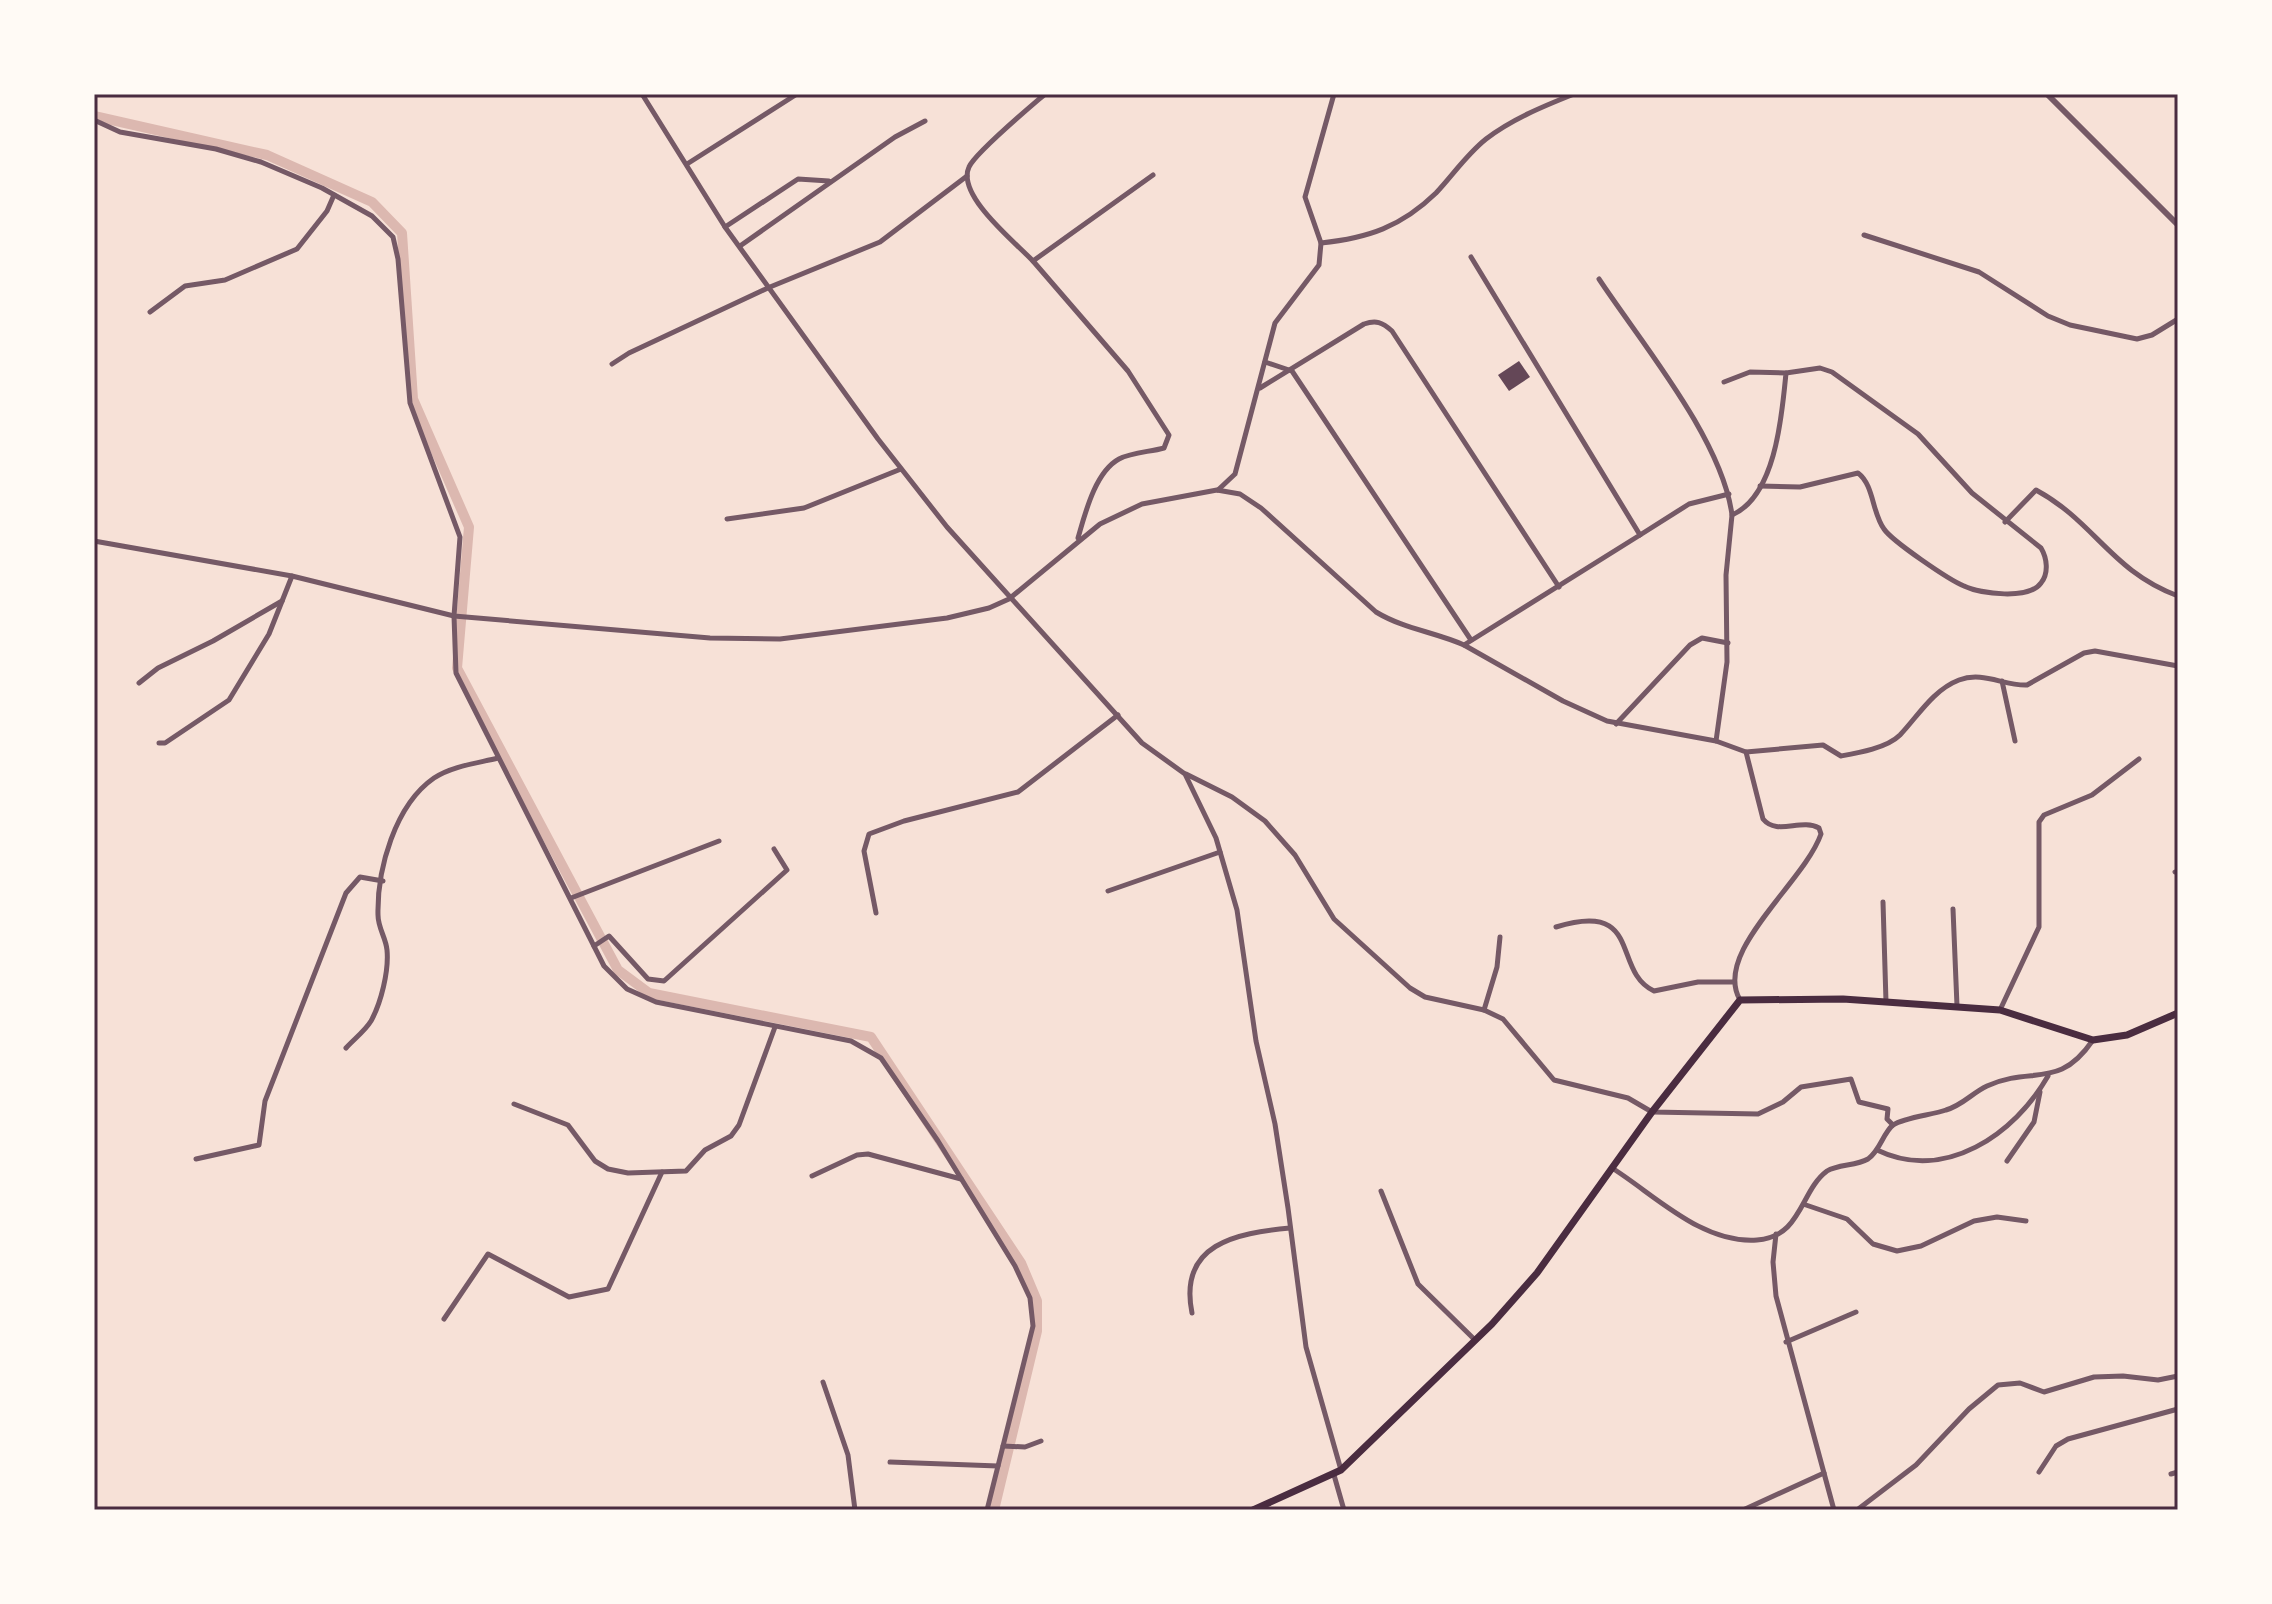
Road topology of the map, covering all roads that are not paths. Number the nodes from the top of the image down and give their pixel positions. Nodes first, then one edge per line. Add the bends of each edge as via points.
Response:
1 (642, 94) edge
2 (797, 94) edge
3 (1045, 94) edge
4 (1334, 94) edge
5 (1574, 94) edge
6 (2047, 94) edge
7 (94, 120) edge
8 (925, 121) dead end
9 (686, 164) junction
10 (1153, 175) dead end
11 (967, 176) junction
12 (830, 182) junction
13 (334, 195) junction
14 (2178, 225) edge
15 (725, 227) junction
16 (1864, 235) dead end
17 (1321, 243) junction
18 (740, 246) junction
19 (1471, 257) dead end
20 (1033, 261) junction
21 (1599, 279) dead end
22 (770, 287) junction
23 (150, 312) dead end
24 (2178, 319) edge
25 (1265, 362) junction
26 (612, 364) dead end
27 (1292, 371) junction
28 (1786, 373) junction
29 (1724, 382) dead end
30 (1260, 388) junction
31 (901, 469) junction
32 (1760, 486) junction
33 (1217, 490) junction
34 (1729, 494) junction
35 (1732, 515) junction
36 (727, 519) dead end
37 (2005, 522) junction
38 (1640, 535) junction
39 (1078, 539) junction
40 (94, 541) edge
41 (292, 576) junction
42 (1559, 587) junction
43 (2178, 596) edge
44 (1009, 599) junction
45 (282, 601) junction
46 (454, 616) junction
47 (1471, 640) junction
48 (1728, 643) junction
49 (1464, 645) junction
50 (2178, 666) edge
51 (2002, 681) junction
52 (139, 683) dead end
53 (1118, 715) junction
54 (1616, 724) junction
55 (1716, 741) junction
56 (2015, 741) dead end
57 (159, 743) dead end
58 (1746, 752) junction
59 (498, 758) junction
60 (2139, 759) dead end
61 (1185, 774) junction
62 (719, 841) dead end
63 (774, 849) dead end
64 (1220, 852) junction
65 (383, 881) junction
66 (1108, 891) dead end
67 (571, 898) junction
68 (1883, 902) dead end
69 (1953, 909) dead end
70 (876, 913) dead end
71 (1556, 927) dead end
72 (1500, 937) dead end
73 (594, 946) junction
74 (1734, 982) junction
75 (1740, 1000) junction
76 (1886, 1003) junction
77 (1957, 1006) junction
78 (1484, 1010) junction
79 (2000, 1010) junction
80 (2178, 1013) edge
81 (775, 1027) junction
82 (2093, 1040) junction
83 (346, 1048) dead end
84 (2048, 1076) junction
85 (2040, 1091) junction
86 (514, 1104) dead end
87 (1652, 1112) junction
88 (1893, 1125) junction
89 (1877, 1150) junction
90 (196, 1159) dead end
91 (2007, 1161) dead end
92 (1612, 1168) junction
93 (662, 1172) junction
94 (812, 1176) dead end
95 (962, 1179) junction
96 (1381, 1191) dead end
97 (1806, 1205) junction
98 (2026, 1221) dead end
99 (1290, 1228) junction
100 (1776, 1234) junction
101 (1856, 1312) dead end
102 (1192, 1313) dead end
103 (444, 1319) dead end
104 (1475, 1340) junction
105 (1786, 1342) junction
106 (2178, 1376) edge
107 (823, 1382) dead end
108 (2178, 1409) edge
109 (1041, 1441) dead end
110 (1003, 1446) junction
111 (890, 1462) dead end
112 (998, 1466) junction
113 (1337, 1472) junction
114 (2039, 1472) dead end
115 (1824, 1473) junction
116 (855, 1510) edge
117 (987, 1510) edge
118 (1253, 1510) edge
119 (1344, 1510) edge
120 (1743, 1510) edge
121 (1834, 1510) edge
122 (1857, 1510) edge

1 - 9 street
2 - 9 street
3 - 11 street via 976,157
4 - 17 street via 1305,197
5 - 17 street via 1494,133 1436,192 1387,230
6 - 14 street
7 - 13 street via 125,133 239,155
8 - 12 street
9 - 15 street
10 - 20 street
11 - 20 street via 987,215
11 - 22 street via 880,242
12 - 15 street via 798,179
12 - 18 street
13 - 23 street via 297,249 225,280 185,286
13 - 46 street via 382,224 396,243 410,403 460,537
15 - 18 street
16 - 24 street via 1979,272 2070,325 2137,339
17 - 25 street via 1319,265 1275,323
18 - 22 street
19 - 38 street
20 - 39 street via 1128,371 1169,435 1164,448 1130,455 1102,475
21 - 34 street via 1704,437
22 - 26 street
22 - 31 street
25 - 27 street
25 - 30 street
27 - 30 street
27 - 42 street via 1364,324 1384,324
27 - 47 street
28 - 29 street via 1750,372
28 - 32 street via 1779,436
28 - 37 street via 1820,368 1854,386 1918,434
30 - 33 street via 1235,474
31 - 36 street via 804,508
31 - 44 street
32 - 35 street via 1743,510
32 - 37 street via 1800,487 1858,473 1884,530 1961,585 1985,591 2035,589 2045,576 2043,552
33 - 39 street via 1142,504
33 - 49 street via 1240,494 1261,508 1395,624
34 - 35 street
34 - 38 street via 1689,504
35 - 48 street via 1726,575
37 - 43 street via 2036,490 2085,525 2119,564
38 - 42 street
39 - 44 street
40 - 41 street
41 - 45 street
41 - 46 street
42 - 47 street
44 - 46 street via 947,618 780,639
44 - 53 street
45 - 52 street
45 - 57 street via 269,634 229,700
46 - 59 street via 456,673
47 - 49 street
48 - 54 street via 1702,638 1690,645
48 - 55 street
49 - 54 street via 1563,701
50 - 51 street via 2095,651 2034,683
51 - 56 street
51 - 58 street via 1957,681 1896,738 1857,753 1841,756 1815,744
53 - 61 street via 1142,743
53 - 70 street via 1018,792 869,834 864,851
54 - 55 street
55 - 58 street
58 - 74 street via 1765,822 1777,827 1812,824 1821,834 1807,865 1746,943
59 - 65 street via 437,776 421,788 397,828
59 - 67 street
60 - 79 street via 2102,789 2039,822 2039,927
61 - 64 street
61 - 78 street via 1265,821 1295,855 1334,919 1410,988 1436,1000
62 - 67 street
63 - 73 street via 787,870 664,981 648,979 609,936
64 - 66 street
64 - 99 street via 1244,944
65 - 83 street via 378,917 387,946 386,975 371,1021
65 - 90 street via 360,877 346,893 265,1101 259,1145
67 - 73 street
68 - 76 street
69 - 77 street
71 - 74 street via 1584,919 1608,926 1622,940 1641,980 1654,991 1698,982
72 - 78 street
73 - 81 street via 613,977 641,997
74 - 75 street
75 - 76 main road
75 - 87 main road
76 - 77 main road
77 - 79 main road
78 - 87 street via 1509,1025 1554,1080 1628,1098
79 - 82 main road
80 - 82 main road via 2127,1035
81 - 93 street via 731,1136 705,1150 691,1168
81 - 95 street via 851,1041 874,1052
82 - 84 street via 2075,1063
84 - 85 street
84 - 88 street via 2019,1076 1985,1086 1961,1106
85 - 89 street via 2005,1130 1958,1156 1905,1159
85 - 91 street via 2034,1122
86 - 93 street via 568,1125 595,1161 608,1169
87 - 88 street via 1758,1114 1801,1087 1851,1079 1859,1102 1888,1109
87 - 92 main road
88 - 89 street
89 - 97 street via 1867,1159 1830,1169 1816,1182
92 - 100 street via 1715,1233 1750,1240
92 - 104 main road via 1537,1273
93 - 103 street via 608,1289 569,1297 488,1254
94 - 95 street via 868,1154
95 - 110 street via 1015,1266 1033,1310
96 - 104 street via 1418,1284
97 - 98 street via 1847,1219 1873,1244 1897,1251 1921,1246 1974,1221
97 - 100 street
99 - 102 street via 1208,1249 1190,1278
99 - 113 street via 1311,1376
100 - 105 street via 1773,1281
101 - 105 street
104 - 113 main road
105 - 115 street
106 - 122 street via 2094,1377 2044,1392 2020,1383 1998,1385 1916,1465
107 - 116 street via 848,1455
108 - 114 street via 2068,1439 2056,1446
109 - 110 street
110 - 112 street
111 - 112 street
112 - 117 street
113 - 118 main road
113 - 119 street
115 - 120 street
115 - 121 street

